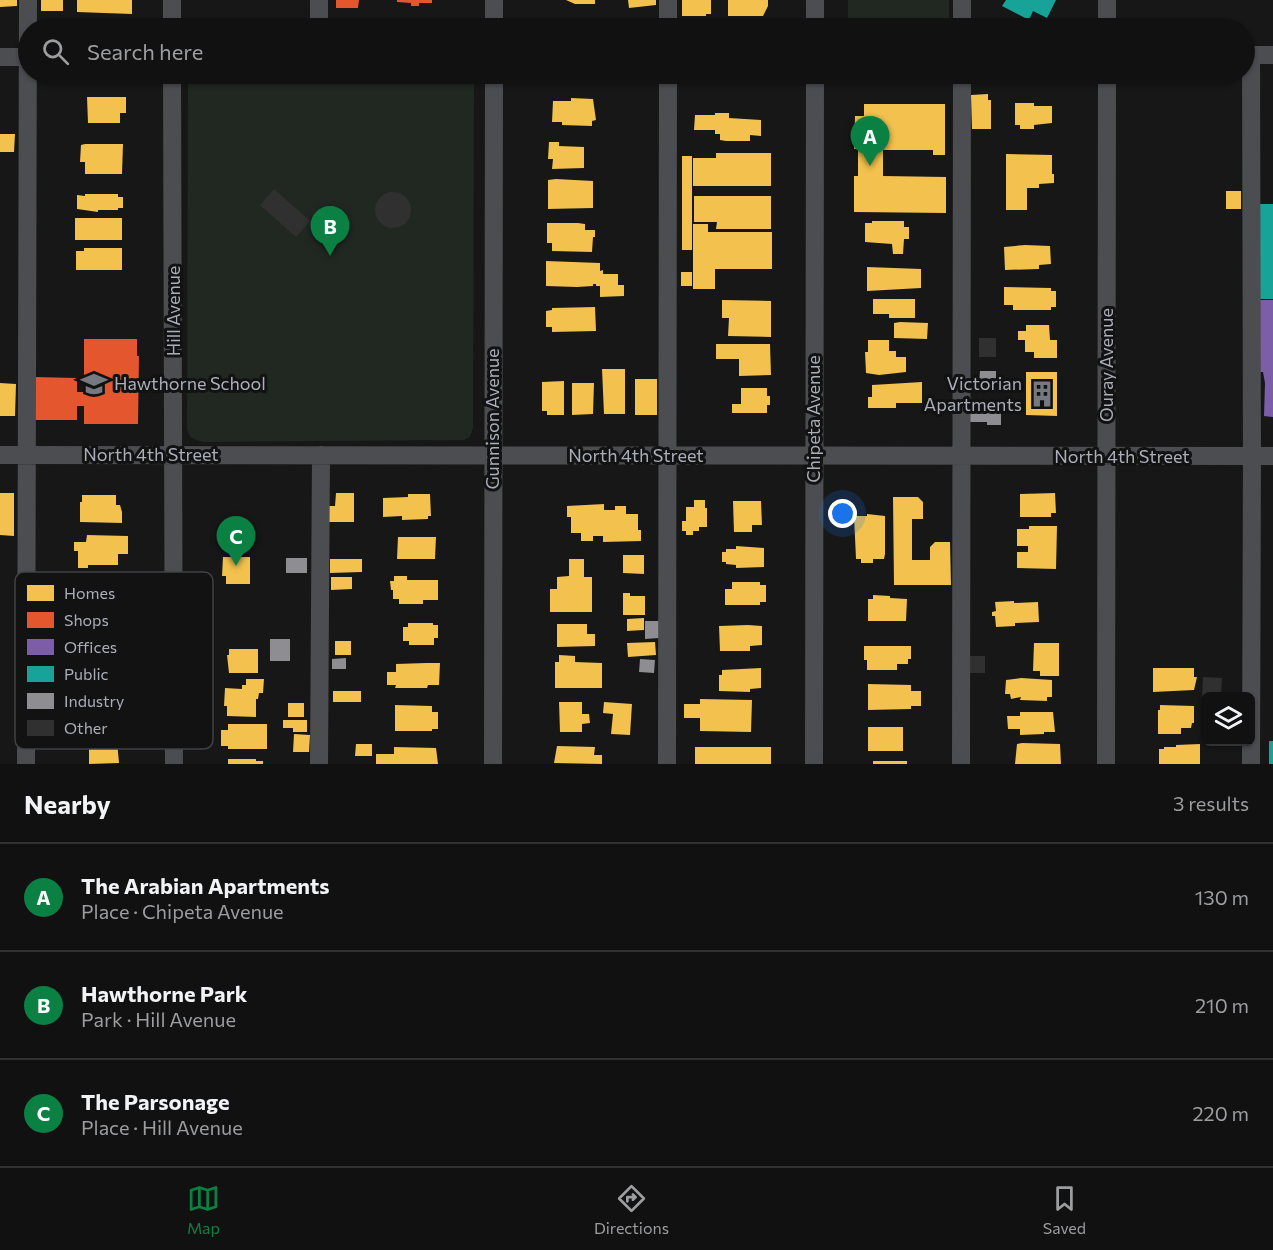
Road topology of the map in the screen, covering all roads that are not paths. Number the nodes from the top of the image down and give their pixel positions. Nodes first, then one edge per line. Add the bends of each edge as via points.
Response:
1 (28, 0) edge
2 (172, 0) edge
3 (319, 0) edge
4 (494, 0) edge
5 (668, 0) edge
6 (815, 0) edge
7 (962, 0) edge
8 (1107, 0) edge
9 (28, 18) edge
10 (172, 18) edge
11 (319, 18) edge
12 (494, 18) edge
13 (668, 18) edge
14 (815, 18) edge
15 (962, 18) edge
16 (1107, 18) edge
17 (1255, 55) edge
18 (1273, 55) edge
19 (0, 57) edge
20 (18, 57) edge
21 (28, 84) edge
22 (172, 84) edge
23 (494, 84) edge
24 (668, 84) edge
25 (815, 84) edge
26 (962, 84) edge
27 (1107, 84) edge
28 (1248, 84) edge
29 (0, 455) edge
30 (26, 455) junction
31 (174, 455) junction
32 (321, 455) junction
33 (493, 456) junction
34 (668, 456) junction
35 (1273, 456) edge
36 (814, 457) junction
37 (962, 457) junction
38 (1106, 457) junction
39 (1252, 457) junction
40 (26, 572) edge
41 (174, 572) edge
42 (319, 764) edge
43 (493, 764) edge
44 (667, 764) edge
45 (814, 764) edge
46 (961, 764) edge
47 (1106, 764) edge
48 (1251, 764) edge

1 - 9 street
2 - 10 street
3 - 11 street
4 - 12 street
5 - 13 street
6 - 14 street
7 - 15 street
8 - 16 street
17 - 18 street
19 - 20 street
21 - 30 street
22 - 31 street, Hill Avenue
23 - 33 street, Gunnison Avenue
24 - 34 street
25 - 36 street, Chipeta Avenue
26 - 37 street
27 - 38 street, Ouray Avenue
28 - 39 street
29 - 30 street, North 4th Street
30 - 31 street, North 4th Street
30 - 40 street
31 - 32 street, North 4th Street
31 - 41 street, Hill Avenue
32 - 33 street, North 4th Street
32 - 42 street
33 - 34 street, North 4th Street
33 - 43 street, Gunnison Avenue
34 - 36 street, North 4th Street
34 - 44 street
35 - 39 street, North 4th Street
36 - 37 street, North 4th Street
36 - 45 street, Chipeta Avenue
37 - 38 street, North 4th Street
37 - 46 street
38 - 39 street, North 4th Street
38 - 47 street, Ouray Avenue
39 - 48 street

